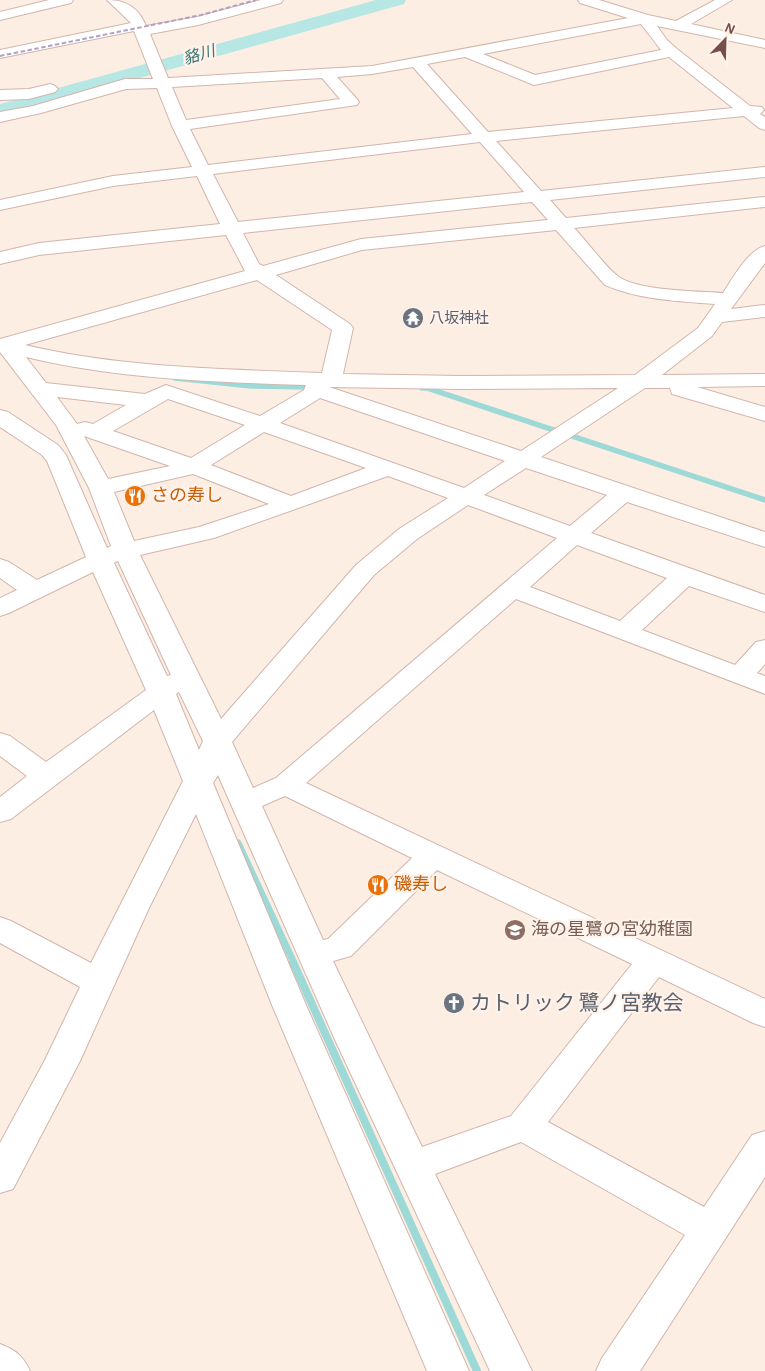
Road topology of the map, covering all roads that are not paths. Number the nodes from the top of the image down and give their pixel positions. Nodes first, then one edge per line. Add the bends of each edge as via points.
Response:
1 (66, 0) edge
2 (114, 0) edge
3 (276, 0) edge
4 (585, 0) edge
5 (725, 0) edge
6 (608, 3) edge
7 (0, 16) edge
8 (644, 19) junction
9 (678, 26) junction
10 (140, 28) junction
11 (764, 43) edge
12 (466, 52) junction
13 (672, 52) junction
14 (0, 54) edge
15 (417, 62) junction
16 (135, 66) dead end
17 (157, 70) junction
18 (326, 74) junction
19 (65, 85) dead end
20 (0, 95) edge
21 (765, 109) edge
22 (747, 110) junction
23 (0, 117) edge
24 (765, 125) edge
25 (180, 126) junction
26 (484, 137) junction
27 (201, 170) junction
28 (765, 172) edge
29 (536, 196) junction
30 (765, 202) edge
31 (0, 205) edge
32 (559, 223) junction
33 (231, 228) junction
34 (765, 252) edge
35 (0, 258) edge
36 (254, 270) junction
37 (729, 299) junction
38 (765, 312) edge
39 (717, 317) junction
40 (2, 343) edge
41 (765, 380) edge
42 (668, 381) junction
43 (641, 382) junction
44 (322, 387) junction
45 (40, 389) junction
46 (148, 401) junction
47 (765, 414) edge
48 (0, 416) edge
49 (262, 423) junction
50 (66, 424) junction
51 (96, 432) junction
52 (524, 459) junction
53 (193, 466) junction
54 (389, 468) junction
55 (101, 488) junction
56 (623, 493) junction
57 (467, 496) junction
58 (291, 504) junction
59 (574, 537) junction
60 (764, 538) edge
61 (112, 555) junction
62 (0, 568) edge
63 (684, 576) junction
64 (512, 589) junction
65 (35, 590) junction
66 (765, 604) edge
67 (0, 608) edge
68 (624, 632) junction
69 (765, 648) edge
70 (740, 676) junction
71 (172, 684) junction
72 (765, 686) edge
73 (0, 742) edge
74 (206, 763) junction
75 (46, 776) junction
76 (286, 784) junction
77 (245, 802) junction
78 (0, 812) edge
79 (434, 855) junction
80 (0, 929) edge
81 (314, 955) junction
82 (654, 960) junction
83 (99, 982) junction
84 (765, 1014) edge
85 (524, 1126) junction
86 (765, 1146) edge
87 (413, 1166) junction
88 (0, 1178) edge
89 (710, 1230) junction
90 (0, 1363) edge
91 (624, 1369) edge
92 (9, 1371) edge
93 (448, 1371) edge
94 (511, 1371) edge

1 - 7 street
2 - 10 street via 132,13
3 - 10 street via 198,21
4 - 6 street
5 - 9 street
6 - 8 street
8 - 9 street
8 - 12 street
8 - 13 street
9 - 11 street
10 - 14 street
10 - 17 street
12 - 13 street via 534,80
12 - 15 street
13 - 22 street
15 - 18 street
15 - 26 street
16 - 17 street
17 - 18 street via 218,82
17 - 23 street via 125,84
17 - 25 street
18 - 25 street via 351,102
19 - 20 street via 29,94
21 - 22 street
22 - 24 street
22 - 26 street
25 - 27 street
26 - 27 street
26 - 29 street
27 - 31 street via 96,184
27 - 33 street
28 - 29 street
29 - 32 street
29 - 33 street
30 - 32 street
32 - 36 street via 361,245
32 - 37 street via 619,285
33 - 35 street via 39,249
33 - 36 street
34 - 37 street via 751,266
36 - 40 street
36 - 44 street via 343,328
37 - 39 street
38 - 39 street
39 - 43 street via 705,332
40 - 44 street via 62,358 114,366 285,380
40 - 45 street
41 - 42 street
42 - 43 street
42 - 47 street via 680,389
43 - 44 street
43 - 52 street
44 - 49 street
44 - 52 street
45 - 46 street
45 - 50 street
46 - 49 street via 166,391
46 - 51 street
48 - 61 street via 50,450
49 - 53 street
49 - 54 street
50 - 51 street
50 - 55 street
51 - 53 street
52 - 56 street
52 - 57 street
53 - 55 street
53 - 58 street
54 - 57 street
54 - 58 street
55 - 61 street
56 - 59 street
56 - 60 street
57 - 59 street
57 - 74 street via 408,534 365,570
58 - 61 street via 205,533
59 - 63 street
59 - 64 street
61 - 65 street
61 - 71 street
62 - 65 street
63 - 66 street
63 - 68 street
64 - 68 street
64 - 76 street
65 - 67 street
68 - 70 street
69 - 70 street
70 - 72 street
71 - 74 street
71 - 74 street
71 - 75 street
73 - 75 street
74 - 77 street
74 - 83 street
74 - 93 street via 289,1005
75 - 78 street
76 - 77 street
76 - 79 street
77 - 81 street
79 - 81 street via 338,948
79 - 82 street
80 - 83 street
81 - 87 street
82 - 84 street
82 - 85 street
83 - 88 street via 62,1061
85 - 87 street
85 - 89 street
86 - 89 street
87 - 94 street
89 - 91 street
90 - 92 street

